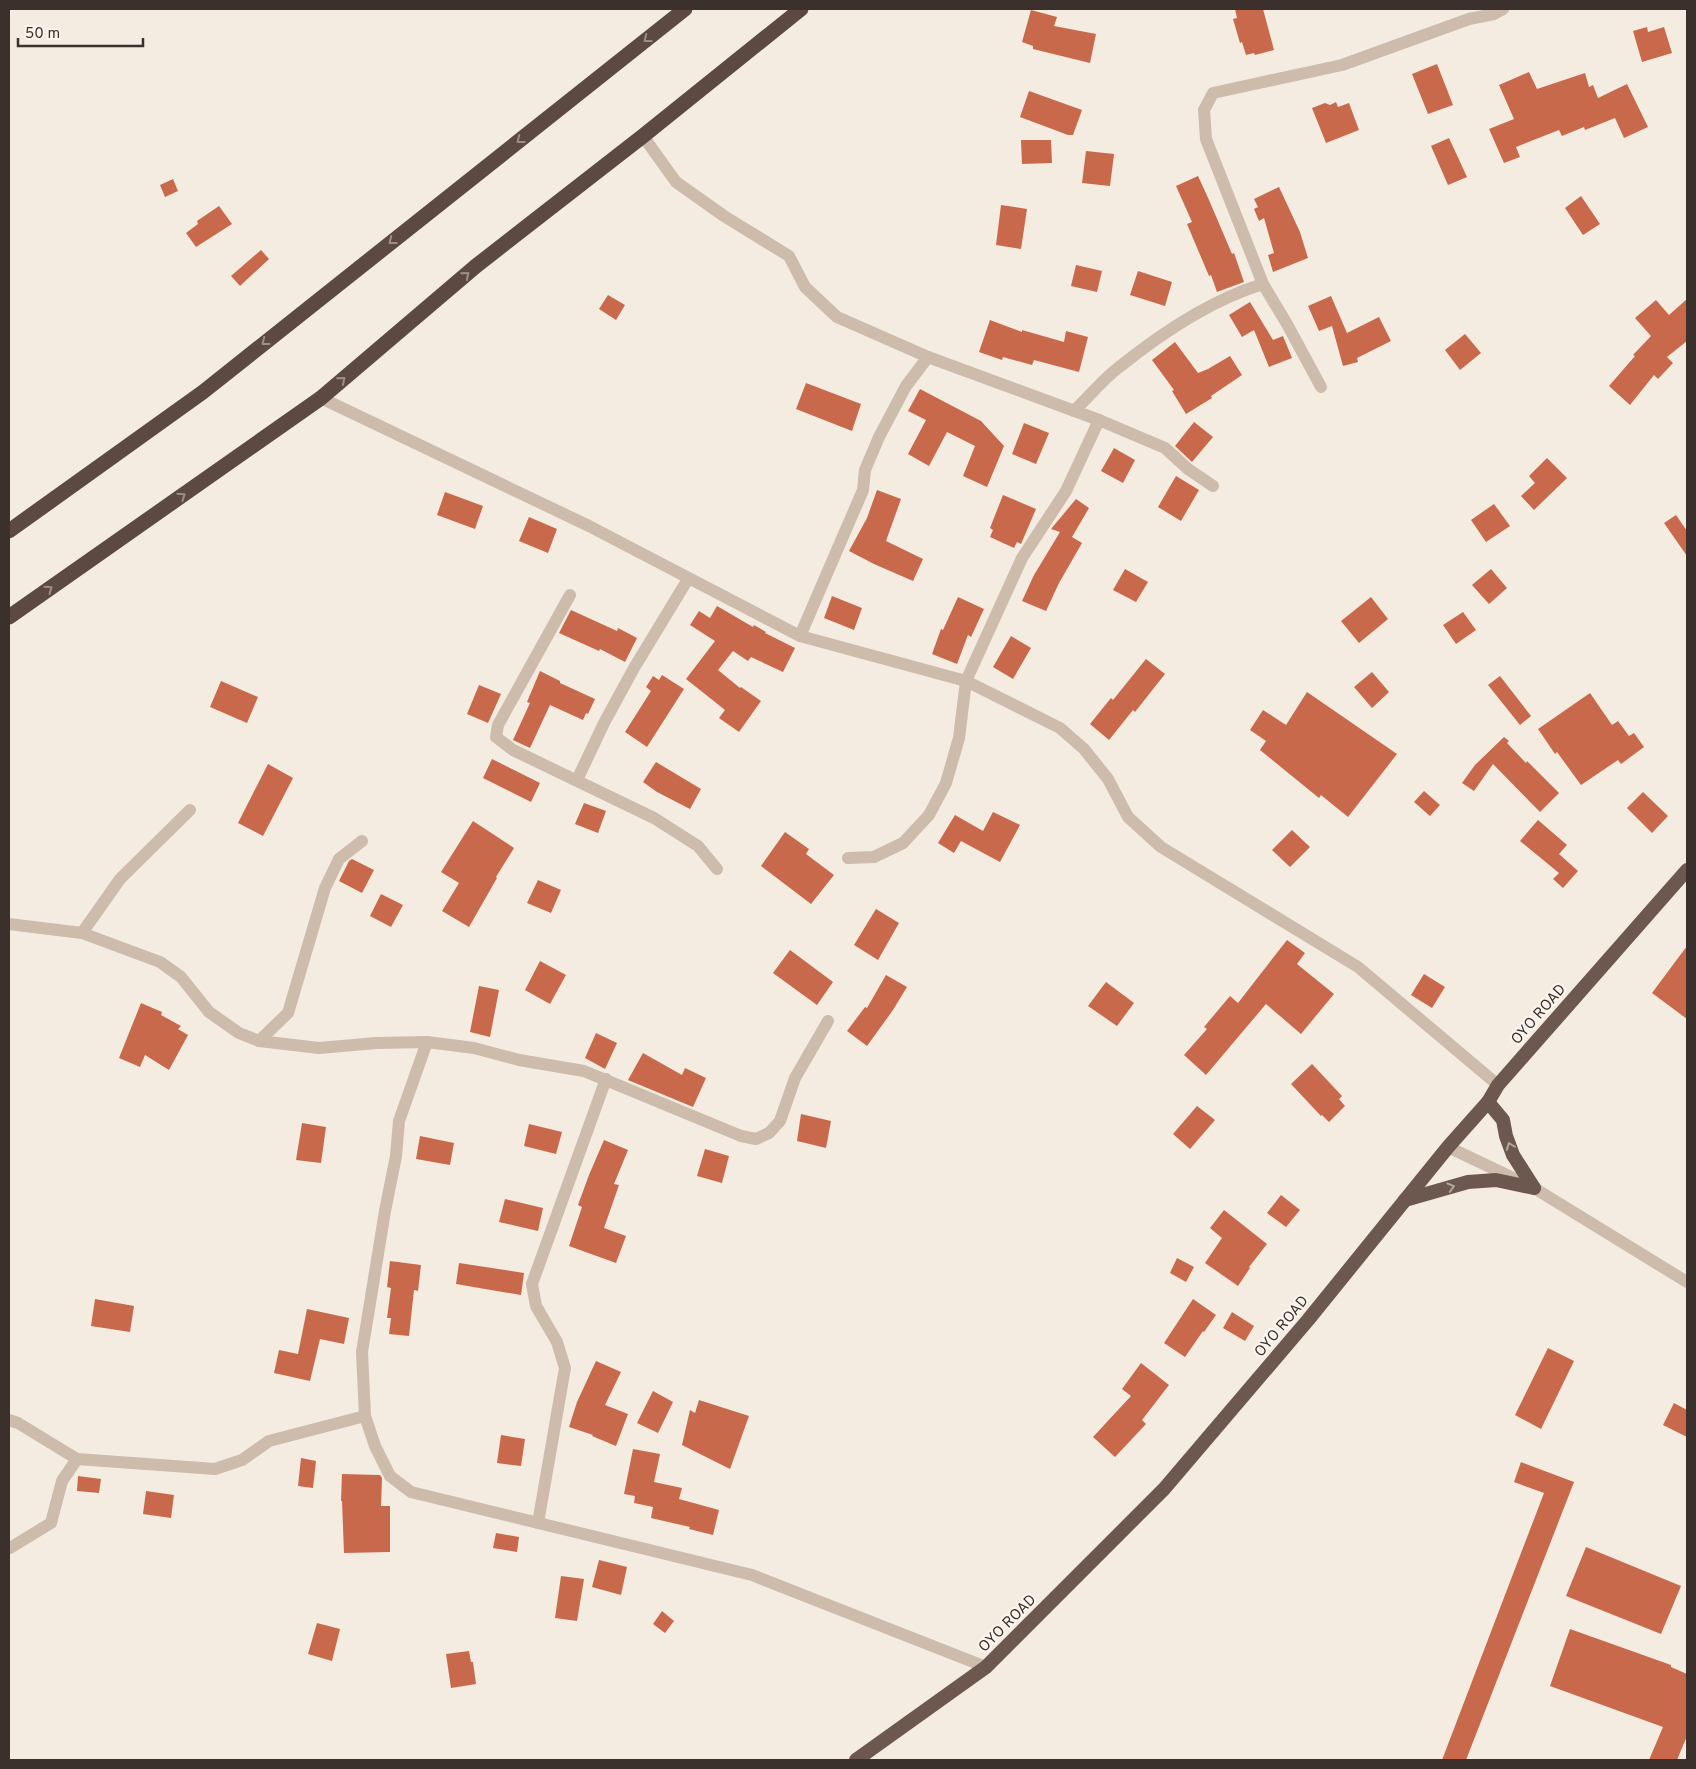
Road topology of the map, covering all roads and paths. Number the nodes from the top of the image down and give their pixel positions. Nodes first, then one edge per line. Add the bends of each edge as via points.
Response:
1 (685, 9) edge
2 (802, 9) edge
3 (1503, 9) edge
4 (643, 136) junction
5 (1263, 284) junction
6 (928, 357) junction
7 (1321, 387) dead end
8 (321, 398) junction
9 (1074, 411) junction
10 (1099, 420) junction
11 (1213, 486) dead end
12 (9, 531) edge
13 (688, 579) junction
14 (570, 595) dead end
15 (9, 617) edge
16 (800, 636) junction
17 (966, 681) junction
18 (576, 780) junction
19 (190, 810) dead end
20 (362, 840) dead end
21 (848, 858) dead end
22 (717, 869) dead end
23 (1687, 870) edge
24 (9, 924) edge
25 (82, 934) junction
26 (828, 1020) dead end
27 (258, 1041) junction
28 (427, 1042) junction
29 (606, 1079) junction
30 (1498, 1085) junction
31 (1488, 1102) junction
32 (1448, 1147) junction
33 (1534, 1188) junction
34 (1405, 1200) junction
35 (1687, 1282) edge
36 (365, 1416) junction
37 (9, 1420) edge
38 (78, 1458) junction
39 (538, 1523) junction
40 (10, 1548) edge
41 (986, 1667) junction
42 (856, 1760) edge

1 -> 12 highway via 203,392
2 - 4 highway
3 - 5 street via 1342,65 1213,94 1204,110 1206,139
4 - 6 street via 676,182 789,256 805,287 837,317
8 -> 4 highway via 476,266
5 - 7 street
5 - 9 street via 1245,289 1178,324 1117,369
6 - 9 street
6 - 16 street via 906,386 879,437 865,470 863,490
8 - 13 street via 589,526
15 -> 8 highway
9 - 10 street
10 - 11 street via 1165,448
10 - 17 street via 1066,490 1022,558
13 - 16 street
13 - 18 street via 634,668
14 - 18 street via 498,726 496,737 513,750
16 - 17 street
17 - 21 street via 959,738 946,783 929,815 903,843 874,857
17 - 30 street via 1060,728 1108,779 1128,817 1161,847 1358,967
18 - 22 street via 654,818 698,846
19 - 25 street via 120,880
20 - 27 street via 338,859 325,888 288,1013
23 - 30 highway, OYO ROAD
24 - 25 street
25 - 27 street via 160,962 181,976 209,1012 239,1033
26 - 29 street via 795,1078 780,1120 769,1133 756,1139
27 - 28 street via 318,1048
28 - 29 street via 474,1048 519,1060 584,1071
28 - 36 street via 399,1122 362,1352
29 - 39 street via 532,1284 536,1306 556,1342 565,1368
30 - 31 highway, OYO ROAD
31 - 32 highway, OYO ROAD
33 -> 31 highway via 1514,1155 1503,1120
32 - 33 street
32 - 34 highway, OYO ROAD
34 -> 33 highway via 1468,1182 1496,1180
33 - 35 street
34 - 41 highway, OYO ROAD via 1164,1489
36 - 38 street via 269,1441 242,1460 215,1469
36 - 39 street via 390,1476 411,1492
37 - 38 street
38 - 40 street via 62,1481 51,1523
39 - 41 street via 752,1575
41 - 42 highway, OYO ROAD

